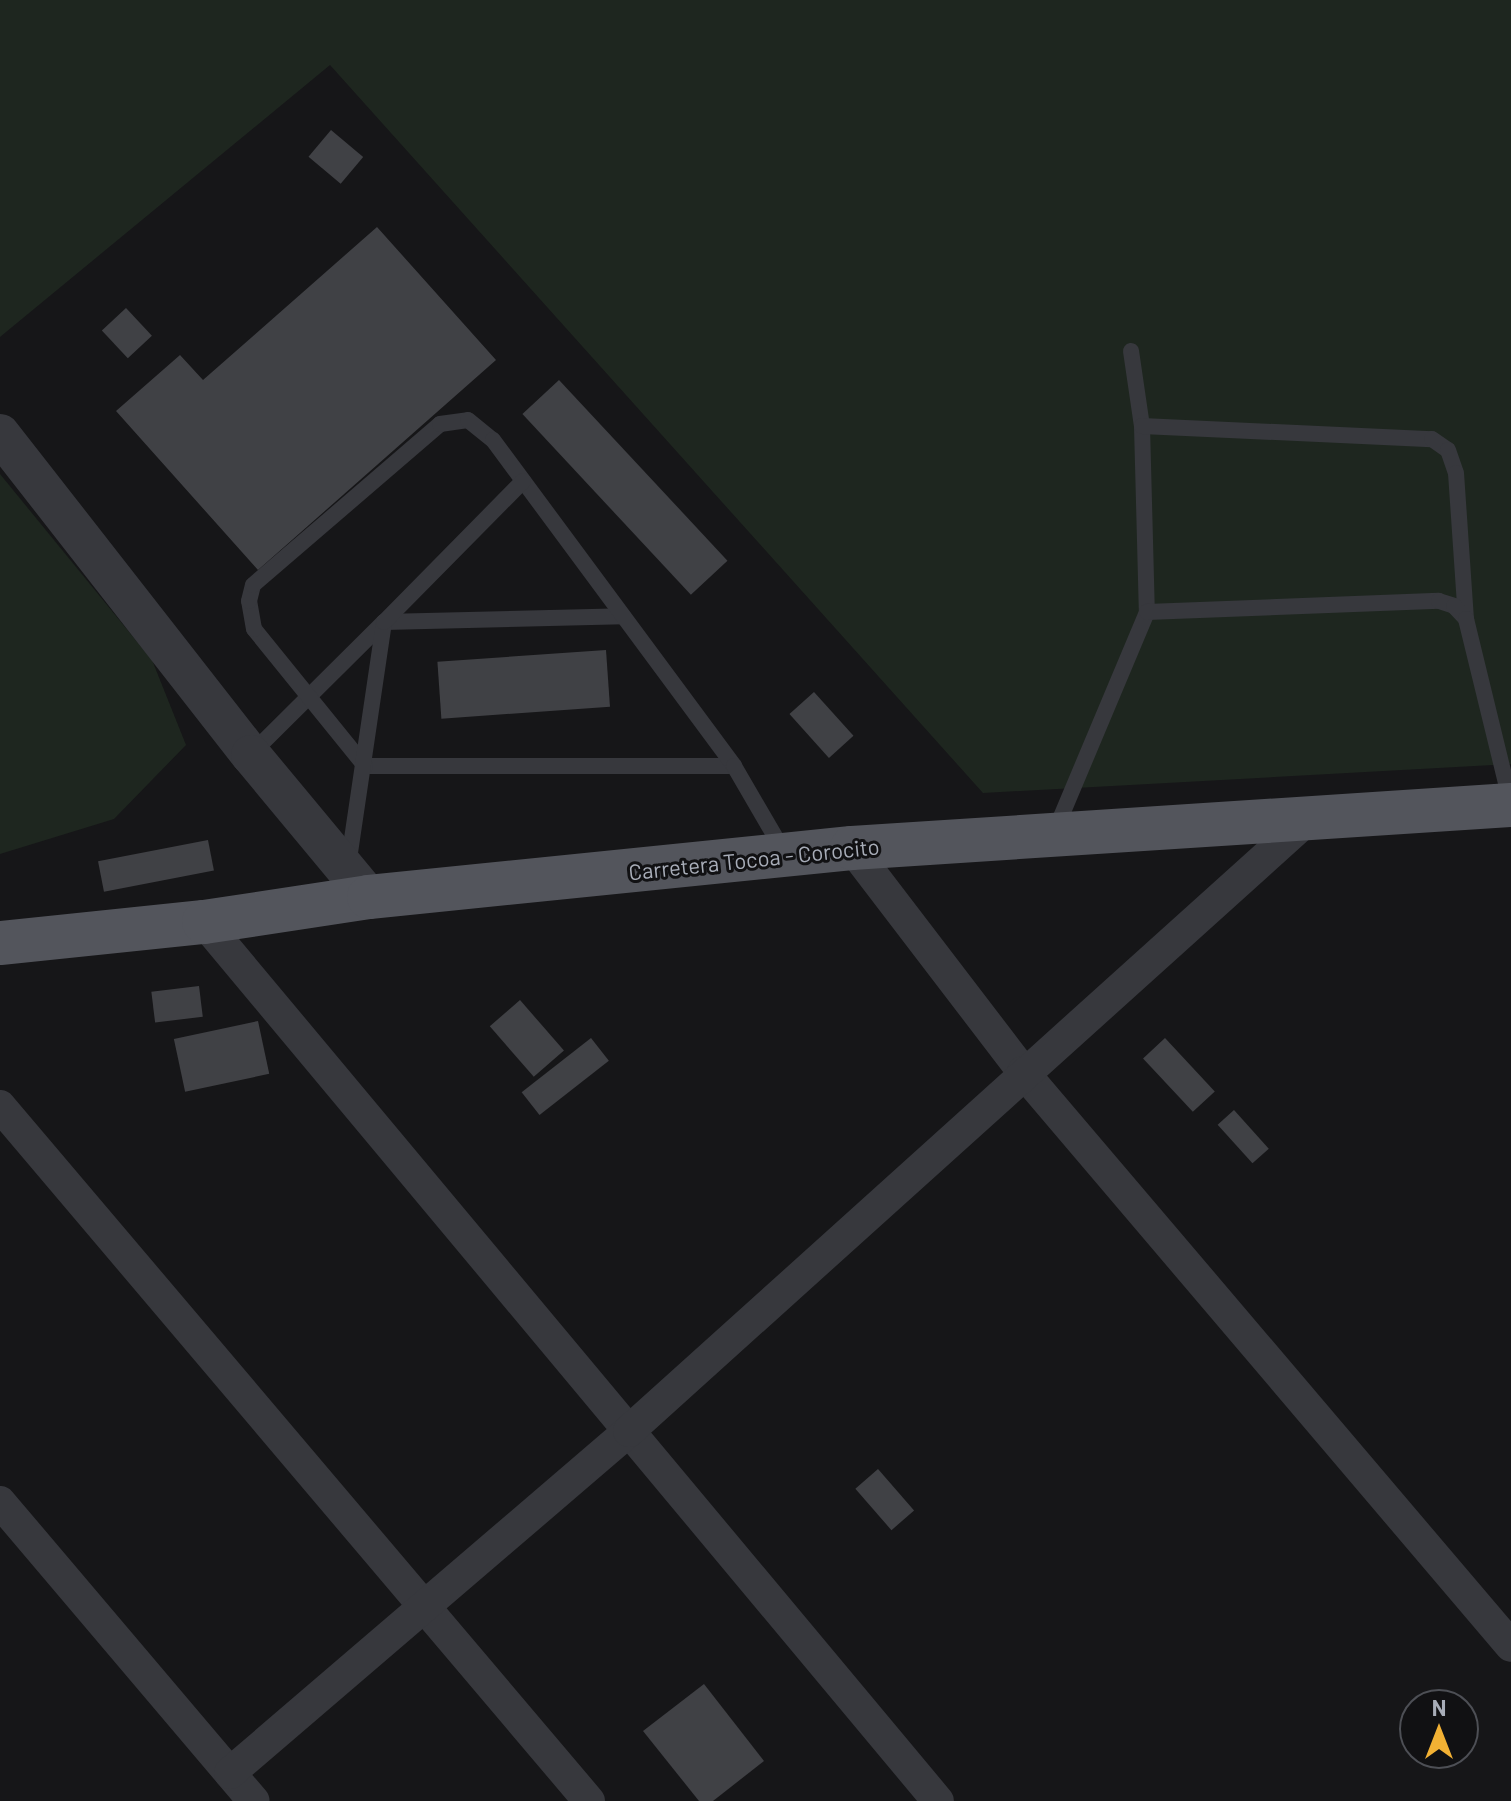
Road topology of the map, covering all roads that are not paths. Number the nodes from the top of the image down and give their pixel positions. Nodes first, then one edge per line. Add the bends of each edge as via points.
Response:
1 (1131, 351) dead end
2 (1142, 426) junction
3 (0, 434) edge
4 (523, 481) junction
5 (1147, 612) junction
6 (623, 616) junction
7 (1466, 619) junction
8 (384, 622) junction
9 (308, 700) junction
10 (251, 755) junction
11 (365, 766) junction
12 (734, 766) junction
13 (1511, 804) edge
14 (1309, 818) junction
15 (1054, 832) junction
16 (852, 848) junction
17 (787, 857) junction
18 (358, 884) junction
19 (204, 922) junction
20 (0, 943) edge
21 (1023, 1072) junction
22 (0, 1106) edge
23 (629, 1431) junction
24 (0, 1502) edge
25 (425, 1607) junction
26 (1511, 1646) edge
27 (230, 1773) junction
28 (254, 1801) edge
29 (589, 1801) edge
30 (938, 1801) edge

1 - 2 lane
2 - 5 lane
2 - 7 lane via 1432,439 1448,450 1456,473
3 - 10 street
4 - 6 lane
4 - 8 lane
4 - 9 lane via 493,440 468,420 440,424 253,585 249,601 254,629
5 - 7 lane via 1439,601 1454,606
5 - 15 lane
6 - 8 lane
6 - 12 lane
7 - 13 lane
8 - 9 lane
8 - 11 lane
9 - 10 lane
9 - 11 lane
10 - 18 street
11 - 12 lane
11 - 18 lane
12 - 17 lane
13 - 14 main road, Carretera Tocoa - Corocito
14 - 15 main road, Carretera Tocoa - Corocito
14 - 21 street
15 - 16 main road, Carretera Tocoa - Corocito
16 - 17 main road, Carretera Tocoa - Corocito
16 - 21 street
17 - 18 main road, Carretera Tocoa - Corocito
18 - 19 main road, Carretera Tocoa - Corocito
19 - 20 main road, Carretera Tocoa - Corocito
19 - 23 street
21 - 23 street
21 - 26 street
22 - 25 street
23 - 25 street
23 - 30 street
24 - 27 street
25 - 27 street
25 - 29 street
27 - 28 street

